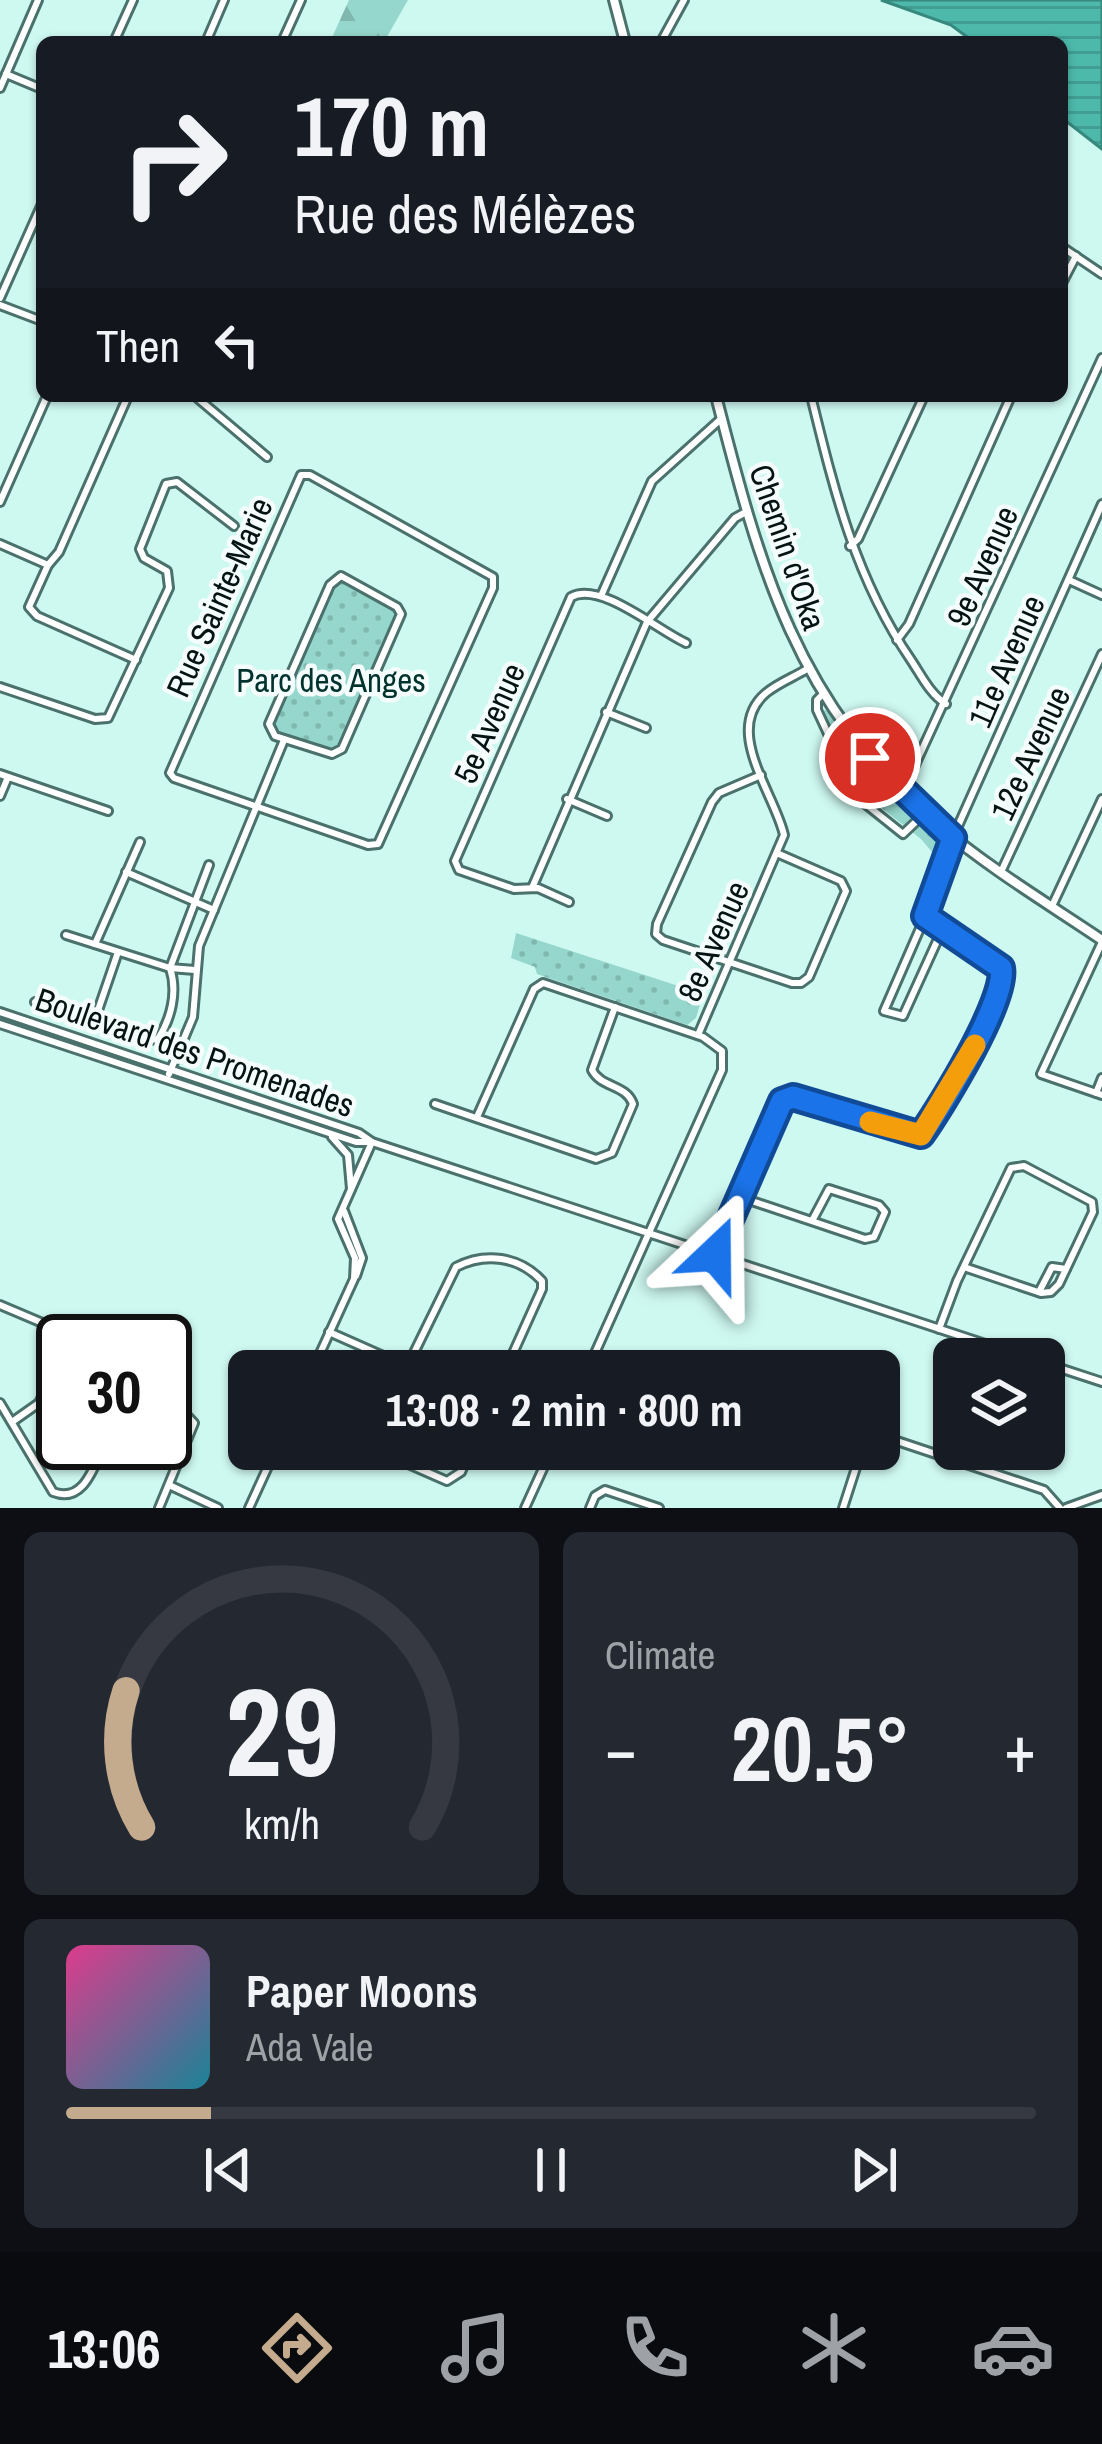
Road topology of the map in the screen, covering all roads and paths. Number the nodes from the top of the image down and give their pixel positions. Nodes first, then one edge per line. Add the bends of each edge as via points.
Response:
1 (38, 0) edge
2 (133, 0) edge
3 (224, 0) edge
4 (301, 0) edge
5 (614, 0) edge
6 (684, 0) edge
7 (117, 36) edge
8 (209, 36) edge
9 (285, 36) edge
10 (623, 36) edge
11 (664, 36) edge
12 (6, 74) junction
13 (36, 86) edge
14 (0, 88) edge
15 (36, 218) edge
16 (1068, 251) edge
17 (1076, 256) junction
18 (1068, 271) edge
19 (1102, 274) edge
20 (0, 302) edge
21 (36, 318) edge
22 (1102, 358) edge
23 (44, 402) edge
24 (125, 402) edge
25 (205, 402) edge
26 (718, 402) edge
27 (813, 402) edge
28 (921, 402) edge
29 (1009, 402) edge
30 (722, 418) junction
31 (267, 457) dead end
32 (0, 502) edge
33 (1102, 504) edge
34 (746, 512) junction
35 (234, 526) dead end
36 (0, 544) edge
37 (850, 546) junction
38 (48, 565) junction
39 (1069, 580) junction
40 (1102, 595) edge
41 (601, 596) junction
42 (647, 622) junction
43 (897, 640) junction
44 (686, 643) dead end
45 (1102, 654) edge
46 (136, 660) junction
47 (808, 669) junction
48 (0, 687) edge
49 (823, 694) junction
50 (946, 704) junction
51 (606, 712) junction
52 (646, 728) dead end
53 (284, 740) junction
54 (4, 775) edge
55 (761, 775) junction
56 (902, 792) junction
57 (0, 796) edge
58 (1102, 799) edge
59 (567, 800) junction
60 (259, 807) junction
61 (108, 811) dead end
62 (925, 813) junction
63 (607, 816) dead end
64 (953, 838) junction
65 (140, 842) dead end
66 (779, 854) junction
67 (209, 865) dead end
68 (126, 872) junction
69 (1001, 872) junction
70 (532, 888) junction
71 (195, 902) junction
72 (568, 902) dead end
73 (1052, 906) junction
74 (214, 910) junction
75 (925, 916) junction
76 (943, 928) junction
77 (66, 935) dead end
78 (1102, 941) edge
79 (95, 944) junction
80 (118, 952) junction
81 (728, 962) junction
82 (170, 968) junction
83 (195, 970) junction
84 (35, 1002) dead end
85 (615, 1007) junction
86 (0, 1012) edge
87 (94, 1022) junction
88 (0, 1024) edge
89 (698, 1035) junction
90 (171, 1070) junction
91 (1102, 1078) edge
92 (166, 1079) junction
93 (1099, 1094) edge
94 (435, 1105) dead end
95 (477, 1117) junction
96 (328, 1133) junction
97 (372, 1142) junction
98 (351, 1192) junction
99 (740, 1197) junction
100 (812, 1221) junction
101 (650, 1232) junction
102 (715, 1254) junction
103 (964, 1267) junction
104 (1066, 1269) junction
105 (1039, 1292) junction
106 (0, 1305) edge
107 (36, 1322) edge
108 (939, 1328) junction
109 (329, 1332) junction
110 (969, 1338) edge
111 (321, 1350) edge
112 (370, 1350) edge
113 (415, 1350) edge
114 (514, 1350) edge
115 (597, 1350) edge
116 (1065, 1370) edge
117 (1102, 1382) edge
118 (0, 1403) edge
119 (36, 1405) edge
120 (12, 1423) junction
121 (900, 1442) edge
122 (36, 1463) edge
123 (40, 1470) edge
124 (91, 1470) edge
125 (176, 1470) edge
126 (266, 1470) edge
127 (422, 1470) edge
128 (462, 1470) edge
129 (542, 1470) edge
130 (857, 1470) edge
131 (170, 1485) junction
132 (1102, 1495) edge
133 (1078, 1506) edge
134 (847, 1507) edge
135 (159, 1508) edge
136 (218, 1508) edge
137 (249, 1508) edge
138 (525, 1508) edge
139 (590, 1508) edge
140 (659, 1508) edge
141 (1063, 1508) edge

1 - 12 street
2 - 7 street
3 - 8 street
4 - 9 street
5 - 10 main road
6 - 11 street
12 - 13 street
12 - 14 street
15 - 20 street
16 - 17 street
17 - 18 street
17 - 19 street
20 - 21 street
22 - 50 street, 9e Avenue
23 - 32 street
24 - 38 street
25 - 31 street
26 - 30 main road, Chemin d'Oka
27 - 37 street
28 - 37 street
29 - 43 street
30 - 34 main road, Chemin d'Oka
30 - 41 street via 652,482
33 - 39 street, 11e Avenue
34 - 42 street
34 - 47 main road, Chemin d'Oka
35 - 46 street via 177,482 166,484 140,549 167,572 169,588
36 - 38 street
37 - 43 street
38 - 46 street via 32,614
39 - 40 street
39 - 64 street, 11e Avenue
41 - 42 street
41 - 70 street, 5e Avenue via 580,592 568,604 455,861 459,870 496,883
42 - 44 street
42 - 51 street
43 - 50 street
45 - 69 street, 12e Avenue
46 - 48 street via 105,720
47 - 49 main road, Chemin d'Oka
47 - 55 street, 8e Avenue via 754,709 749,734
49 - 56 main road, Chemin d'Oka
49 - 62 street via 818,710 858,798 903,834
50 - 56 street, 9e Avenue
51 - 52 street
51 - 59 street
53 - 53 street via 269,724 336,578 398,607 341,749 332,754
53 - 60 street
54 - 57 street
54 - 61 street
55 - 66 street, 8e Avenue via 781,821
55 - 81 street via 712,802 657,924 662,940
56 - 62 main road, Chemin d'Oka
58 - 73 street
59 - 63 street
59 - 70 street
60 - 60 street, Rue Sainte-Marie via 170,773 297,480 310,475 480,567 493,588 378,844
60 - 74 street
62 - 64 main road, Chemin d'Oka
64 - 69 main road, Chemin d'Oka
64 - 75 street, 11e Avenue
65 - 68 street
66 - 81 street, 8e Avenue
66 - 81 street via 846,890 809,977 793,983
67 - 71 street
68 - 71 street
68 - 79 street
69 - 73 main road, Chemin d'Oka
70 - 72 street
71 - 74 street
71 - 82 street
73 - 78 main road, Chemin d'Oka
74 - 83 street
75 - 76 street
75 - 76 street, 11e Avenue via 884,1011 903,1016
76 - 99 street via 1004,975 967,1062 925,1131 914,1136 786,1097
77 - 79 street
78 - 93 street via 1041,1074
79 - 80 street
80 - 82 street
80 - 87 street
81 - 89 street, 8e Avenue
82 - 83 street
82 - 87 street via 172,1005 158,1039
83 - 90 street via 194,1017
84 - 87 street
85 - 89 street
85 - 95 street via 543,983 534,989
85 - 95 street via 592,1070 633,1104 612,1153 596,1159
86 - 90 street, Boulevard des Promenades
88 - 92 street, Boulevard des Promenades
89 - 101 street, 8e Avenue via 722,1051 722,1070
90 - 92 street
90 - 97 street, Boulevard des Promenades
91 - 93 street
92 - 96 street, Boulevard des Promenades
94 - 95 street
96 - 97 street, Boulevard des Promenades
96 - 98 street via 348,1155
97 - 98 street
97 - 101 street, Boulevard des Promenades
98 - 109 street via 344,1209 362,1268
99 - 100 street
99 - 102 street
100 - 100 street via 865,1239 874,1237 885,1212 829,1189
101 - 102 street, Boulevard des Promenades
101 - 115 street, 8e Avenue
102 - 108 street, Boulevard des Promenades
103 - 104 street via 1008,1172 1021,1165 1092,1202
103 - 105 street
103 - 108 street
104 - 105 street via 1056,1289
104 - 105 street via 1052,1267
106 - 107 street
108 - 110 street, Boulevard des Promenades
109 - 111 street
109 - 112 street
113 - 114 street via 456,1267 485,1256 542,1281
116 - 117 street
118 - 120 street
119 - 120 street
120 - 122 street
121 - 141 street via 1044,1490
123 - 124 street via 53,1492 69,1496
125 - 131 street
126 - 137 street
127 - 128 street via 447,1481
129 - 138 street
130 - 134 street
131 - 135 street
131 - 136 street
132 - 133 street
133 - 141 street
139 - 140 street via 605,1490

